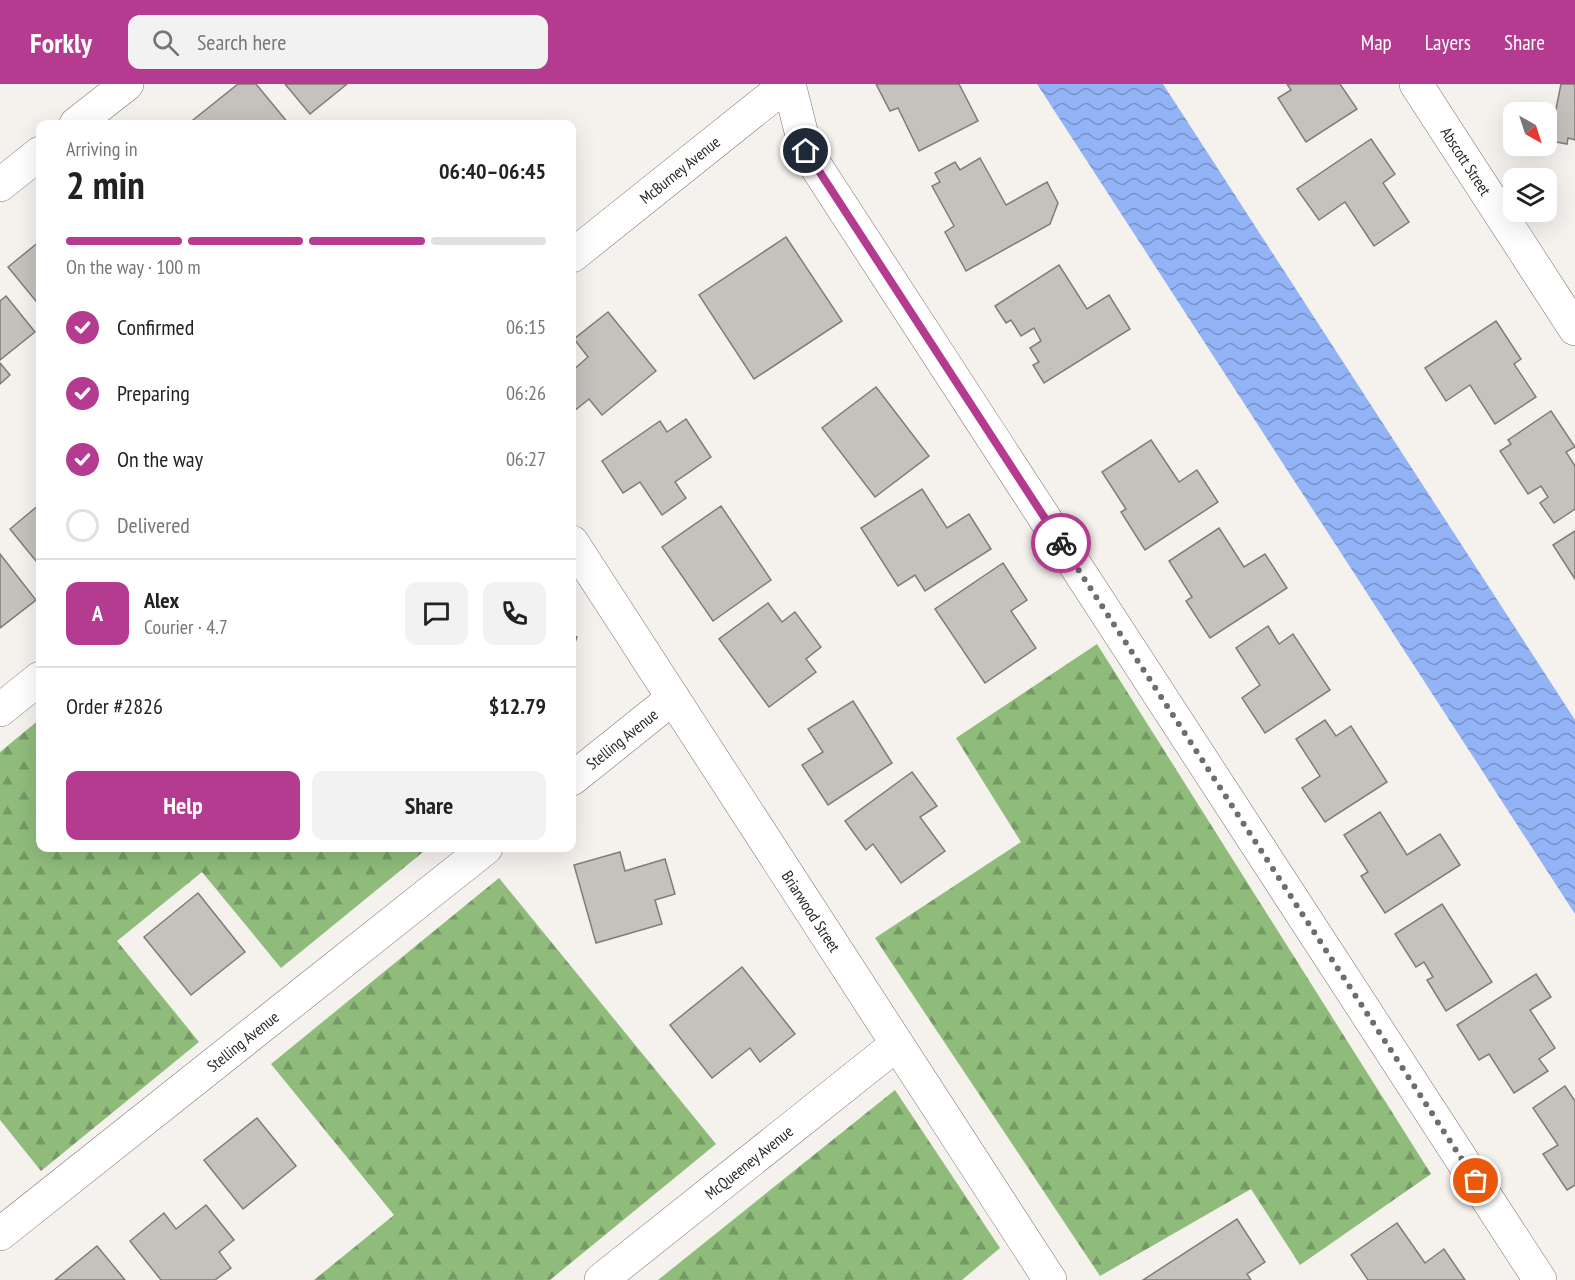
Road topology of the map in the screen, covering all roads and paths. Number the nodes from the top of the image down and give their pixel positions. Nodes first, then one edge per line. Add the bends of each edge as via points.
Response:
1 (127, 84) edge
2 (788, 84) edge
3 (1429, 89) edge
4 (81, 120) edge
5 (36, 156) edge
6 (0, 185) edge
7 (576, 253) edge
8 (1575, 329) edge
9 (576, 548) edge
10 (36, 681) edge
11 (673, 698) junction
12 (0, 710) edge
13 (576, 776) edge
14 (481, 852) edge
15 (897, 1044) junction
16 (0, 1234) edge
17 (601, 1280) edge
18 (1050, 1280) edge
19 (1540, 1280) edge

1 - 4 street
2 - 7 street, McBurney Avenue
2 - 19 street via 806,151
3 - 8 street, Abscott Street
5 - 6 street
9 - 11 street, Briarwood Street
10 - 12 street
11 - 13 street, Stelling Avenue
11 - 15 street, Briarwood Street
14 - 16 street, Stelling Avenue
15 - 17 street, McQueeney Avenue
15 - 18 street, Briarwood Street

